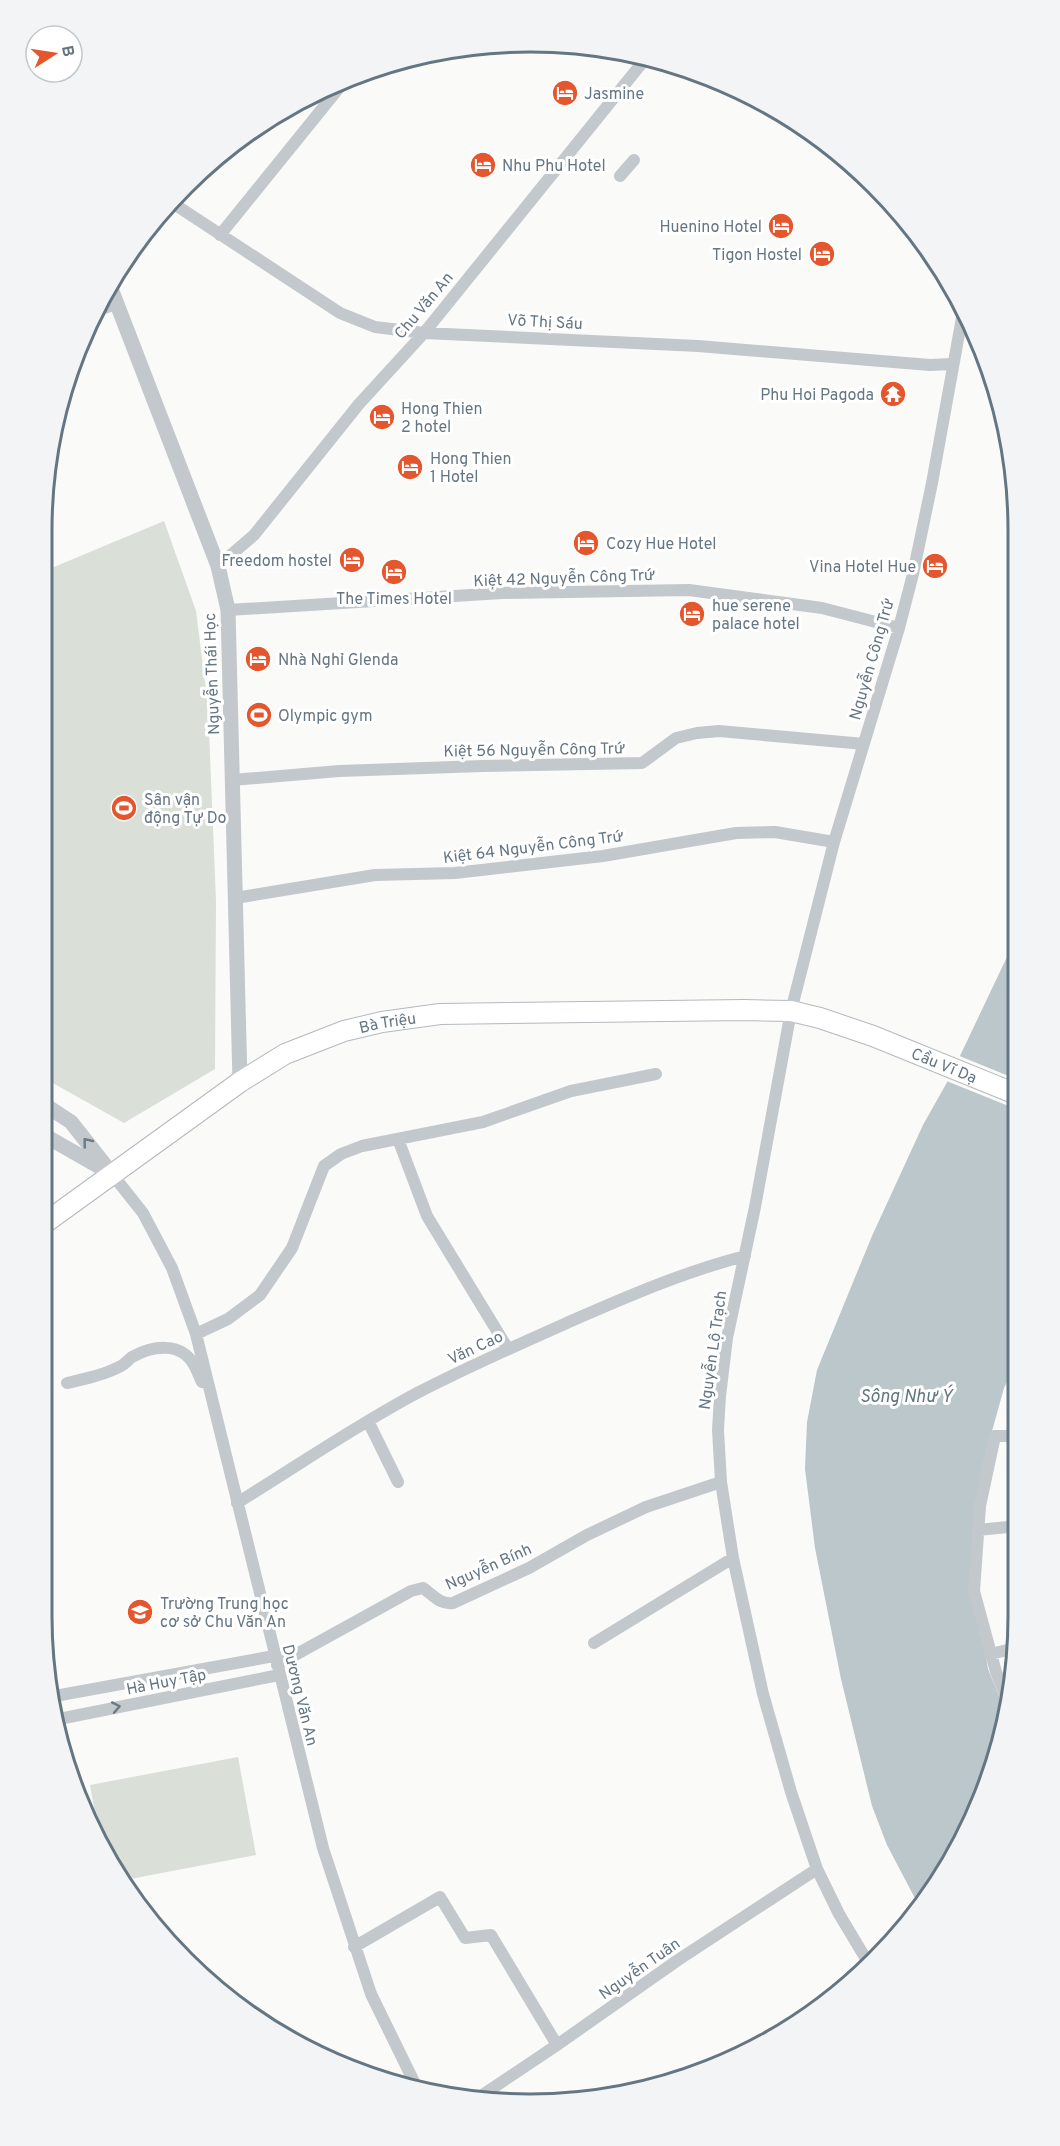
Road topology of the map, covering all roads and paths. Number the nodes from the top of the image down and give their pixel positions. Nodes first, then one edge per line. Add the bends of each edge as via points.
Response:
1 (640, 66) edge
2 (333, 96) edge
3 (634, 160) dead end
4 (620, 176) dead end
5 (178, 207) edge
6 (220, 235) junction
7 (114, 296) edge
8 (117, 304) junction
9 (108, 307) edge
10 (960, 324) edge
11 (424, 333) junction
12 (952, 364) junction
13 (218, 566) junction
14 (228, 610) junction
15 (899, 628) junction
16 (864, 744) junction
17 (232, 780) junction
18 (834, 842) junction
19 (235, 898) junction
20 (791, 1011) junction
21 (873, 1036) joint
22 (656, 1074) dead end
23 (240, 1082) junction
24 (1008, 1091) edge
25 (52, 1110) edge
26 (398, 1139) junction
27 (52, 1140) edge
28 (112, 1174) junction
29 (52, 1218) edge
30 (745, 1256) junction
31 (196, 1334) junction
32 (507, 1349) junction
33 (67, 1383) dead end
34 (213, 1401) junction
35 (368, 1421) junction
36 (1008, 1436) edge
37 (398, 1482) dead end
38 (721, 1482) junction
39 (237, 1503) junction
40 (1008, 1527) edge
41 (978, 1530) junction
42 (733, 1558) junction
43 (594, 1643) dead end
44 (1006, 1650) edge
45 (991, 1654) junction
46 (277, 1666) junction
47 (137, 1681) junction
48 (1002, 1686) edge
49 (60, 1695) edge
50 (141, 1702) junction
51 (64, 1718) edge
52 (817, 1869) junction
53 (354, 1947) junction
54 (865, 1957) edge
55 (557, 2045) junction
56 (412, 2078) edge
57 (488, 2091) edge

1 - 11 street, Chu Văn An
2 - 6 street
3 - 4 street
5 - 6 street, Võ Thị Sáu
6 - 11 street, Võ Thị Sáu via 340,313 375,327
7 - 8 street, Nguyễn Thái Học
8 - 9 street
8 - 13 street, Nguyễn Thái Học
10 - 12 street, Nguyễn Công Trứ
11 - 12 street, Võ Thị Sáu via 698,346
11 - 13 street, Chu Văn An via 359,404 254,535
12 - 15 street, Nguyễn Công Trứ via 932,483
13 - 14 street, Nguyễn Thái Học
14 - 15 street, Kiệt 42 Nguyễn Công Trứ via 502,593 689,590 822,608
14 - 17 street, Nguyễn Thái Học
15 - 16 street, Nguyễn Công Trứ
16 - 17 street, Kiệt 56 Nguyễn Công Trứ via 719,731 676,738 642,763 339,771
16 - 18 street, Nguyễn Công Trứ
17 - 19 street, Nguyễn Thái Học
18 - 19 street, Kiệt 64 Nguyễn Công Trứ via 775,832 736,833 603,856 455,873 375,875
18 - 20 street, Nguyễn Công Trứ
19 - 23 street, Nguyễn Thái Học
20 - 21 highway, Bà Triệu
20 - 23 highway, Bà Triệu via 440,1014 344,1031 285,1054
20 - 30 street, Nguyễn Lộ Trạch
21 - 24 highway, Cầu Vĩ Dạ
22 - 26 street via 571,1091 483,1122
23 - 28 highway, Bà Triệu
28 -> 25 street via 71,1122
26 - 31 street via 362,1146 324,1166 292,1248 260,1294 228,1319
26 - 32 street via 427,1216
27 - 28 street
28 - 29 highway, Bà Triệu
28 - 31 street, Dương Văn An via 143,1213 172,1268
30 - 32 street, Văn Cao via 706,1266 621,1298
30 - 38 street, Nguyễn Lộ Trạch via 720,1396
31 - 34 street, Dương Văn An
32 - 35 street, Văn Cao
33 - 34 street via 93,1378 160,1346 184,1353 194,1363
34 - 39 street, Dương Văn An
35 - 37 street
35 - 39 street, Văn Cao
36 - 41 street via 995,1436
38 - 42 street, Nguyễn Lộ Trạch
38 - 46 street, Nguyễn Bính via 646,1506 453,1603 436,1600 423,1588 411,1591
39 - 46 street, Dương Văn An
40 - 41 street
41 - 45 street via 974,1591
42 - 43 street
42 - 52 street, Nguyễn Lộ Trạch via 763,1694
44 - 45 street
45 - 48 street
46 - 47 street, Hà Huy Tập
46 - 50 street, Hà Huy Tập
46 - 53 street, Dương Văn An via 323,1848
47 - 49 street, Hà Huy Tập
47 - 50 street
51 -> 50 street, Hà Huy Tập
52 - 54 street, Nguyễn Lộ Trạch
52 - 55 street, Nguyễn Tuân
53 - 55 street via 440,1897 465,1938 491,1935
53 - 56 street, Dương Văn An via 371,1994
55 - 57 street, Nguyễn Tuân

